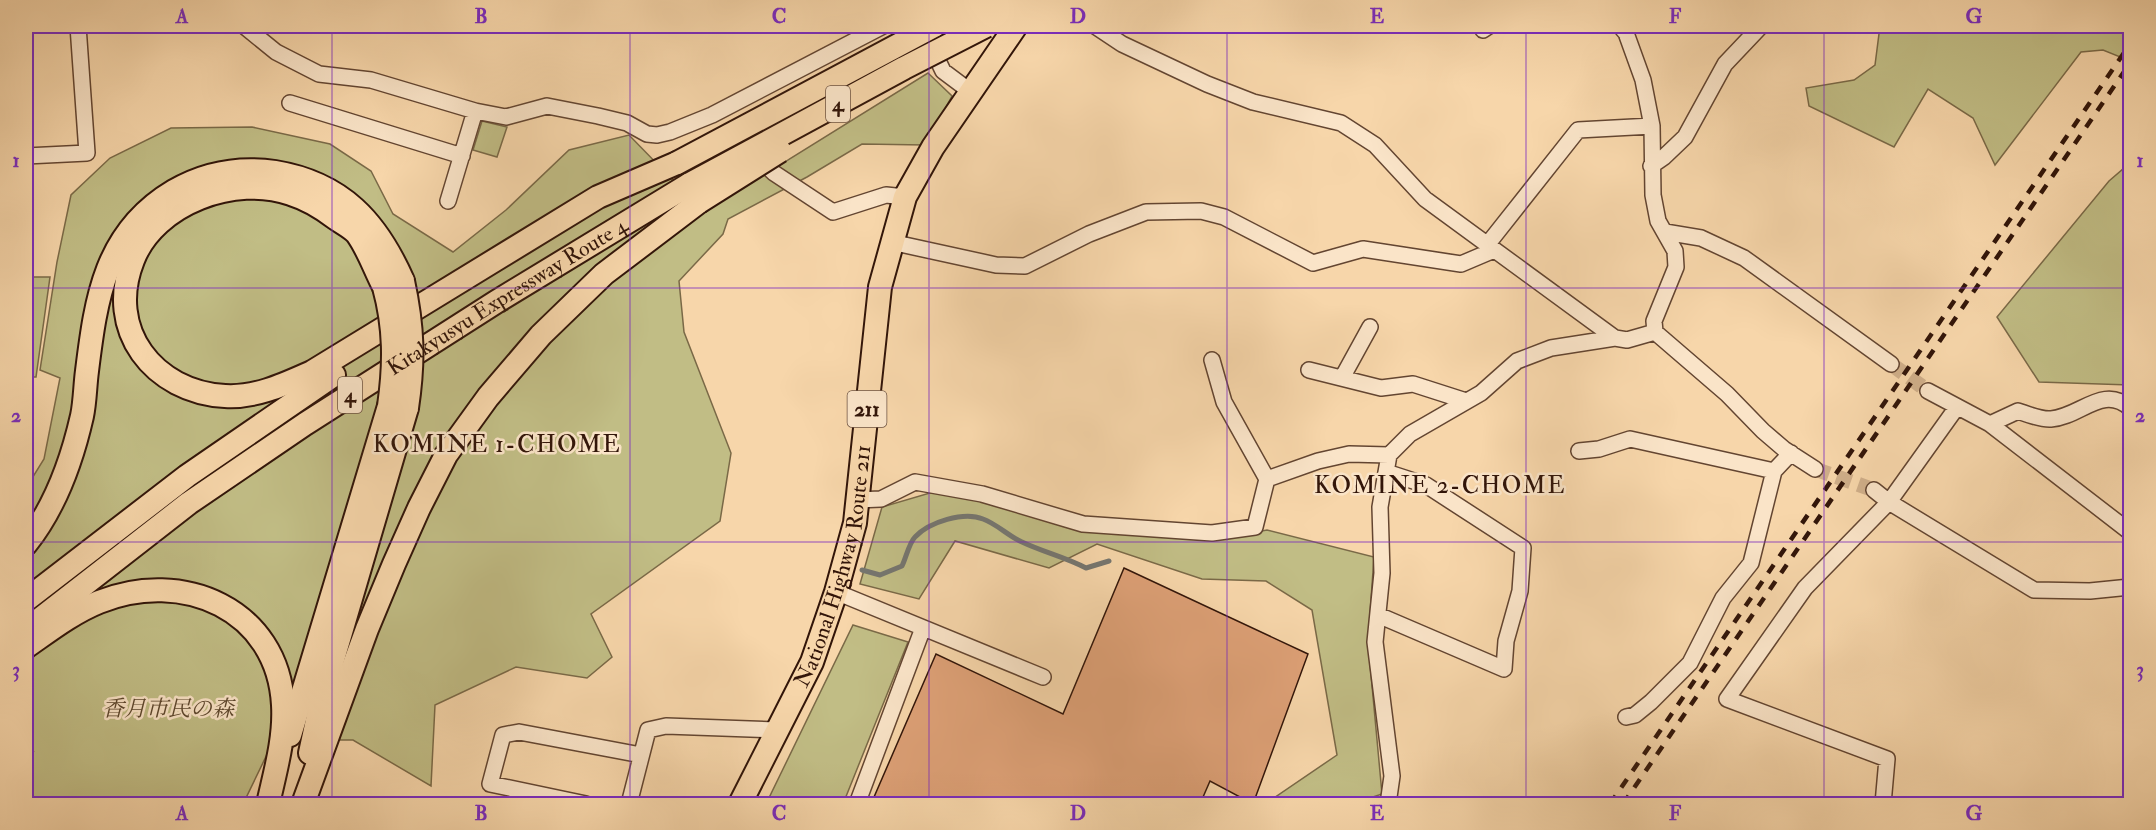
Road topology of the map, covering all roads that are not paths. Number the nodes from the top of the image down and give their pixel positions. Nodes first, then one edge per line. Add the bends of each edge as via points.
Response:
1 (78, 26) edge
2 (244, 26) edge
3 (883, 26) edge
4 (920, 26) edge
5 (934, 26) edge
6 (986, 26) edge
7 (1016, 26) edge
8 (1095, 26) edge
9 (1620, 26) edge
10 (1761, 26) edge
11 (971, 92) junction
12 (290, 103) dead end
13 (475, 111) junction
14 (712, 115) junction
15 (1652, 126) junction
16 (26, 156) edge
17 (462, 156) junction
18 (677, 163) junction
19 (1651, 166) junction
20 (694, 193) junction
21 (905, 197) junction
22 (448, 201) dead end
23 (1665, 232) junction
24 (891, 242) junction
25 (1490, 247) junction
26 (393, 284) junction
27 (1370, 327) dead end
28 (1655, 332) junction
29 (1615, 338) junction
30 (1212, 360) dead end
31 (1891, 364) tunnel mouth
32 (1309, 370) dead end
33 (1342, 378) junction
34 (1928, 391) tunnel mouth
35 (1466, 401) junction
36 (1957, 406) junction
37 (398, 407) junction
38 (2130, 408) edge
39 (1990, 424) junction
40 (1579, 451) dead end
41 (1791, 453) junction
42 (1389, 455) junction
43 (1815, 469) tunnel mouth
44 (1774, 471) junction
45 (1386, 472) junction
46 (1267, 479) junction
47 (1874, 490) tunnel mouth
48 (857, 500) junction
49 (1889, 502) junction
50 (2130, 532) edge
51 (26, 544) edge
52 (2130, 587) edge
53 (836, 592) junction
54 (26, 600) edge
55 (1378, 615) junction
56 (923, 628) junction
57 (26, 630) edge
58 (26, 648) edge
59 (1043, 677) dead end
60 (1626, 717) dead end
61 (777, 730) junction
62 (641, 755) junction
63 (268, 804) edge
64 (301, 804) edge
65 (586, 804) edge
66 (629, 804) edge
67 (740, 804) edge
68 (857, 804) edge
69 (1388, 804) edge
70 (1883, 804) edge

1 - 16 street via 87,153
2 - 13 street via 276,52 320,74 371,80
3 - 14 street
4 - 11 street via 943,71
5 - 18 highway, Kitakyusyu Expressway Route 4 / 4, bridge
6 - 20 highway, Kitakyusyu Expressway Route 4 / 4, bridge via 903,68
7 - 11 highway, National Highway Route 211 / 211
8 - 25 street via 1122,44 1216,88 1253,102 1341,123 1376,145 1425,199
9 - 15 street via 1643,80
10 - 19 street via 1725,64 1686,137
11 - 21 highway, National Highway Route 211 / 211
12 - 17 street
13 - 14 street via 506,117 547,106 627,123 657,135
13 - 17 street
14 - 21 street via 774,173 833,212 886,195
15 - 19 street
15 - 25 street via 1578,130
17 - 22 street
18 - 26 highway via 598,197 312,372 253,394 200,393 172,382 149,363 134,339 125,288 133,258 170,213 192,200 225,190 256,188 290,193 322,208 356,233
18 - 54 highway, Kitakyusyu Expressway Route 4 / 4 via 435,309 293,402 187,476
19 - 23 street via 1658,221
20 - 57 highway, Kitakyusyu Expressway Route 4 / 4 via 496,302 304,424 189,503
20 - 64 highway via 542,335 488,397 446,455 394,564
21 - 24 highway, National Highway Route 211 / 211
23 - 28 street via 1675,251 1676,267 1654,321
23 - 31 street via 1701,238 1744,258
24 - 25 street via 996,266 1025,266 1089,234 1146,212 1202,212 1224,217 1313,262 1363,249 1461,264
24 - 48 highway, National Highway Route 211 / 211 via 880,286
25 - 29 street
26 - 37 highway, bridge via 391,313
26 - 51 highway via 391,255 354,207 324,187 292,175 258,170 224,172 190,182 160,200 135,222 107,272 93,324 82,416 69,461 52,502
27 - 33 street
28 - 29 street via 1627,340
28 - 41 street
29 - 35 street via 1551,348 1517,361
30 - 46 street via 1224,402
32 - 33 street
33 - 35 street via 1382,388 1413,384
34 - 36 street
35 - 42 street via 1410,434
36 - 39 street
36 - 49 street
37 - 63 highway
37 - 64 highway via 322,697
38 - 39 street via 2121,400 2107,398 2050,420 2018,411
39 - 50 street
40 - 44 street via 1630,439
41 - 43 street
41 - 44 street
42 - 45 street
42 - 46 street via 1349,454 1318,460
44 - 60 street via 1751,563 1723,598 1690,663 1651,702
45 - 55 street via 1380,507 1382,573
45 - 55 street via 1426,485 1523,548 1520,591 1506,641 1504,669
46 - 48 street via 1255,527 1212,533 1083,524 982,495 915,483 881,499
47 - 49 street
48 - 53 highway, National Highway Route 211 / 211
49 - 52 street via 2034,590
49 - 70 street via 1804,588 1727,699 1887,759
53 - 56 street
53 - 61 highway, National Highway Route 211 / 211 via 812,662
55 - 69 street via 1375,642 1392,776
56 - 59 street
56 - 68 street
58 - 63 highway via 99,602 131,593 164,589 195,594 222,605 247,623 268,648 279,681 283,728
61 - 62 street via 666,726 648,730
61 - 67 highway, National Highway Route 211 / 211
62 - 65 street via 519,732 502,735 490,784
62 - 66 street

